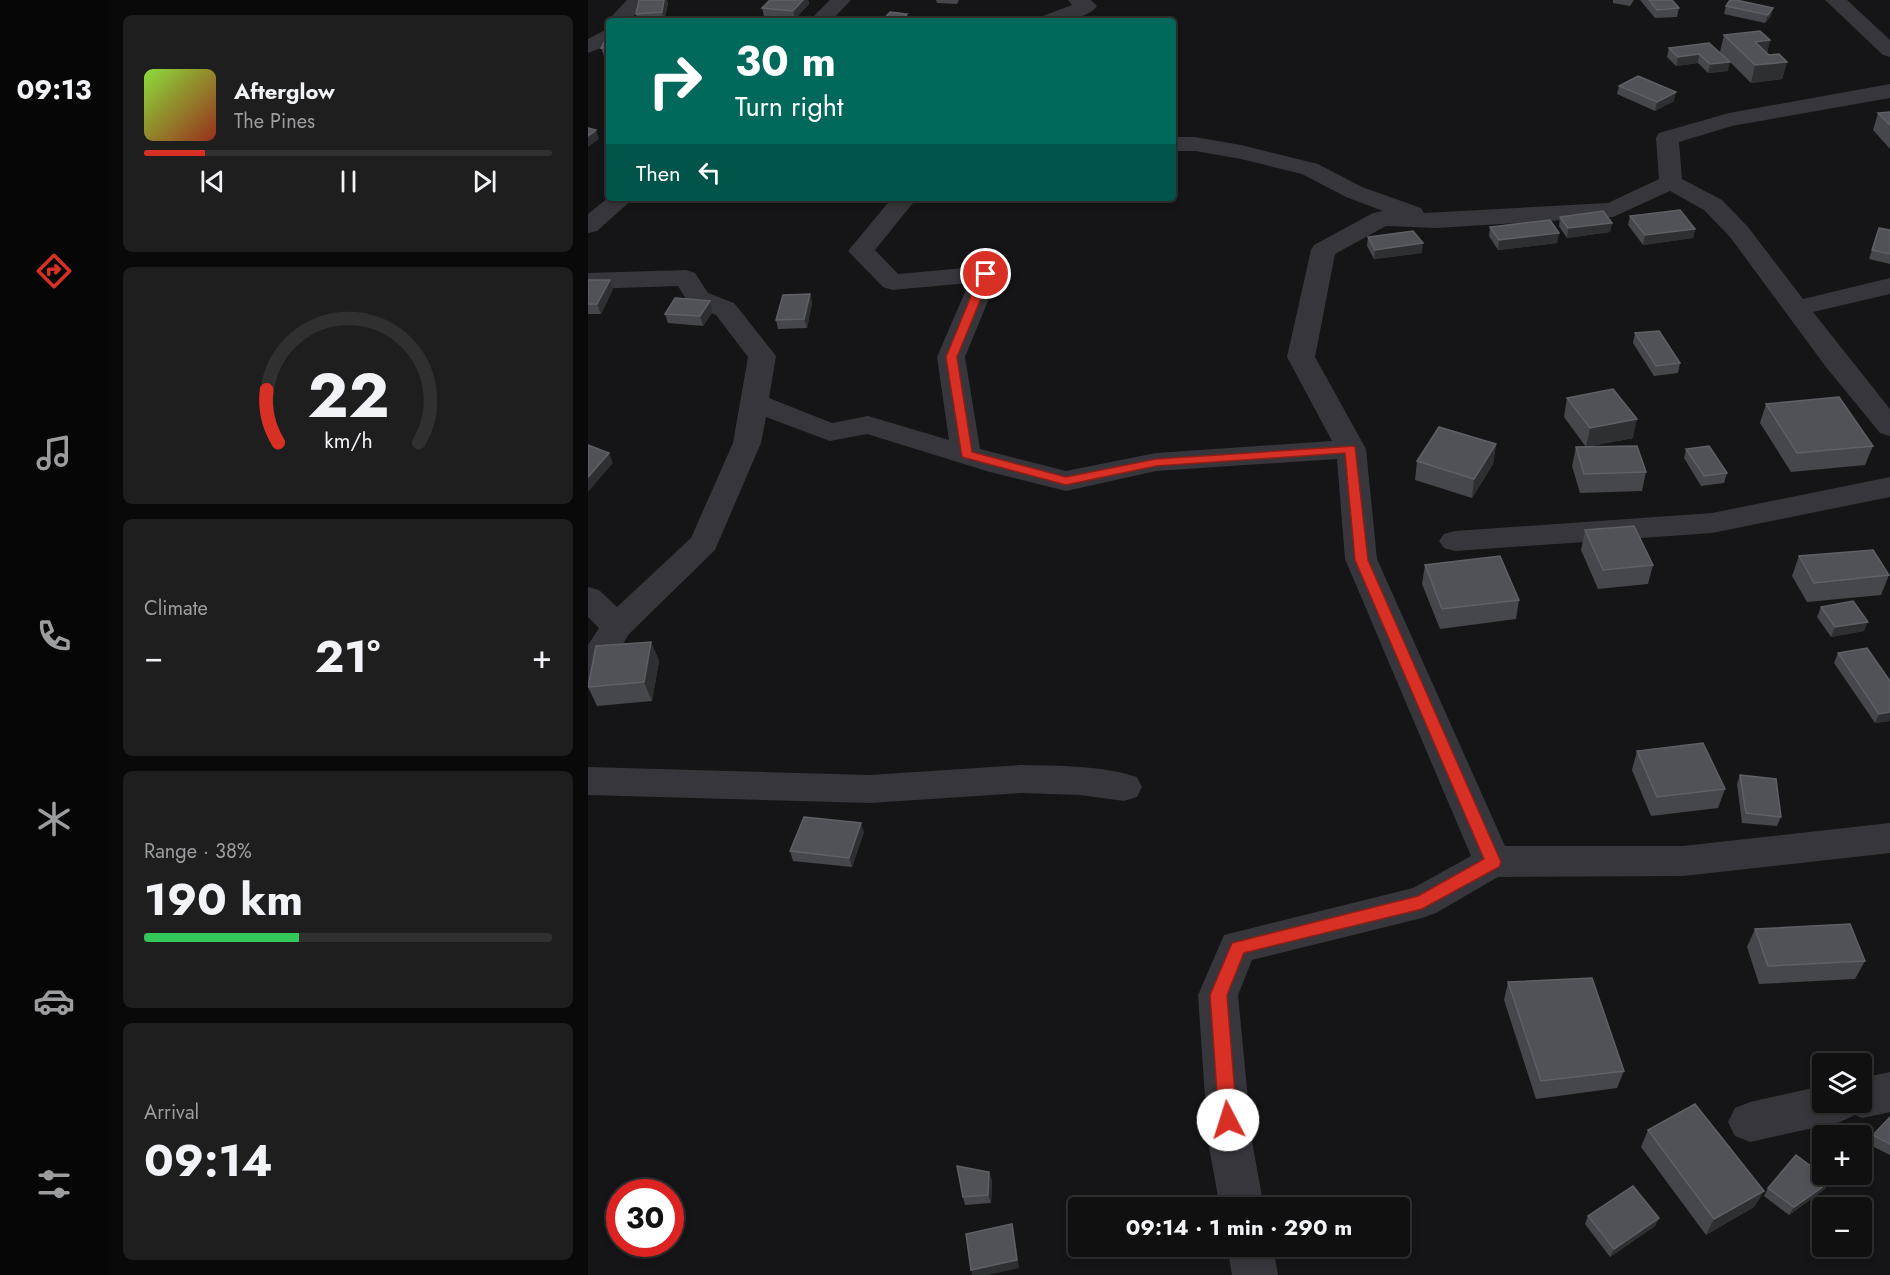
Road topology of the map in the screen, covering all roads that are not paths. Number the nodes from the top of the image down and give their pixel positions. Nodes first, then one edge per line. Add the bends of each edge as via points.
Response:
1 (638, 0) edge
2 (841, 0) edge
3 (1078, 0) edge
4 (1835, 0) edge
5 (621, 18) edge
6 (822, 18) edge
7 (1055, 18) edge
8 (606, 37) edge
9 (588, 47) edge
10 (1890, 51) edge
11 (1890, 91) edge
12 (1176, 144) edge
13 (1671, 182) junction
14 (618, 201) edge
15 (903, 201) edge
16 (1436, 221) junction
17 (588, 226) edge
18 (588, 281) edge
19 (1890, 286) edge
20 (1797, 308) junction
21 (754, 402) junction
22 (1890, 427) edge
23 (1351, 449) junction
24 (966, 454) junction
25 (1890, 487) edge
26 (1455, 541) dead end
27 (588, 598) edge
28 (617, 626) junction
29 (588, 672) edge
30 (588, 781) edge
31 (1124, 787) dead end
32 (1890, 838) edge
33 (1493, 862) junction
34 (1890, 1092) edge
35 (1872, 1096) edge
36 (1812, 1108) edge
37 (1750, 1122) dead end
38 (1240, 1197) edge
39 (1252, 1257) edge
40 (1255, 1275) edge

1 - 5 street
2 - 6 street
3 - 7 street via 1087,6
4 - 10 street
8 - 9 street
11 - 13 street via 1728,120 1667,138
12 - 16 street via 1241,152 1310,169 1354,192
13 - 16 street via 1613,210
13 - 20 street via 1713,205 1739,232
14 - 17 street
15 - 24 street via 861,251 892,282 986,274 951,357
16 - 23 street via 1382,218 1323,250 1300,357
18 - 21 street via 686,278 698,298 725,309 762,356
19 - 20 street
20 - 22 street
21 - 24 street via 830,432 868,425
21 - 28 street via 747,443 704,543
23 - 24 street via 1156,462 1066,481
23 - 33 street via 1361,560
25 - 26 street via 1712,523
27 - 28 street
28 - 29 street
30 - 31 street via 870,789 1021,779
32 - 33 street via 1683,861
33 - 38 street via 1422,902 1238,948 1218,995 1230,1141
34 - 35 street
36 - 37 street
39 - 40 street

